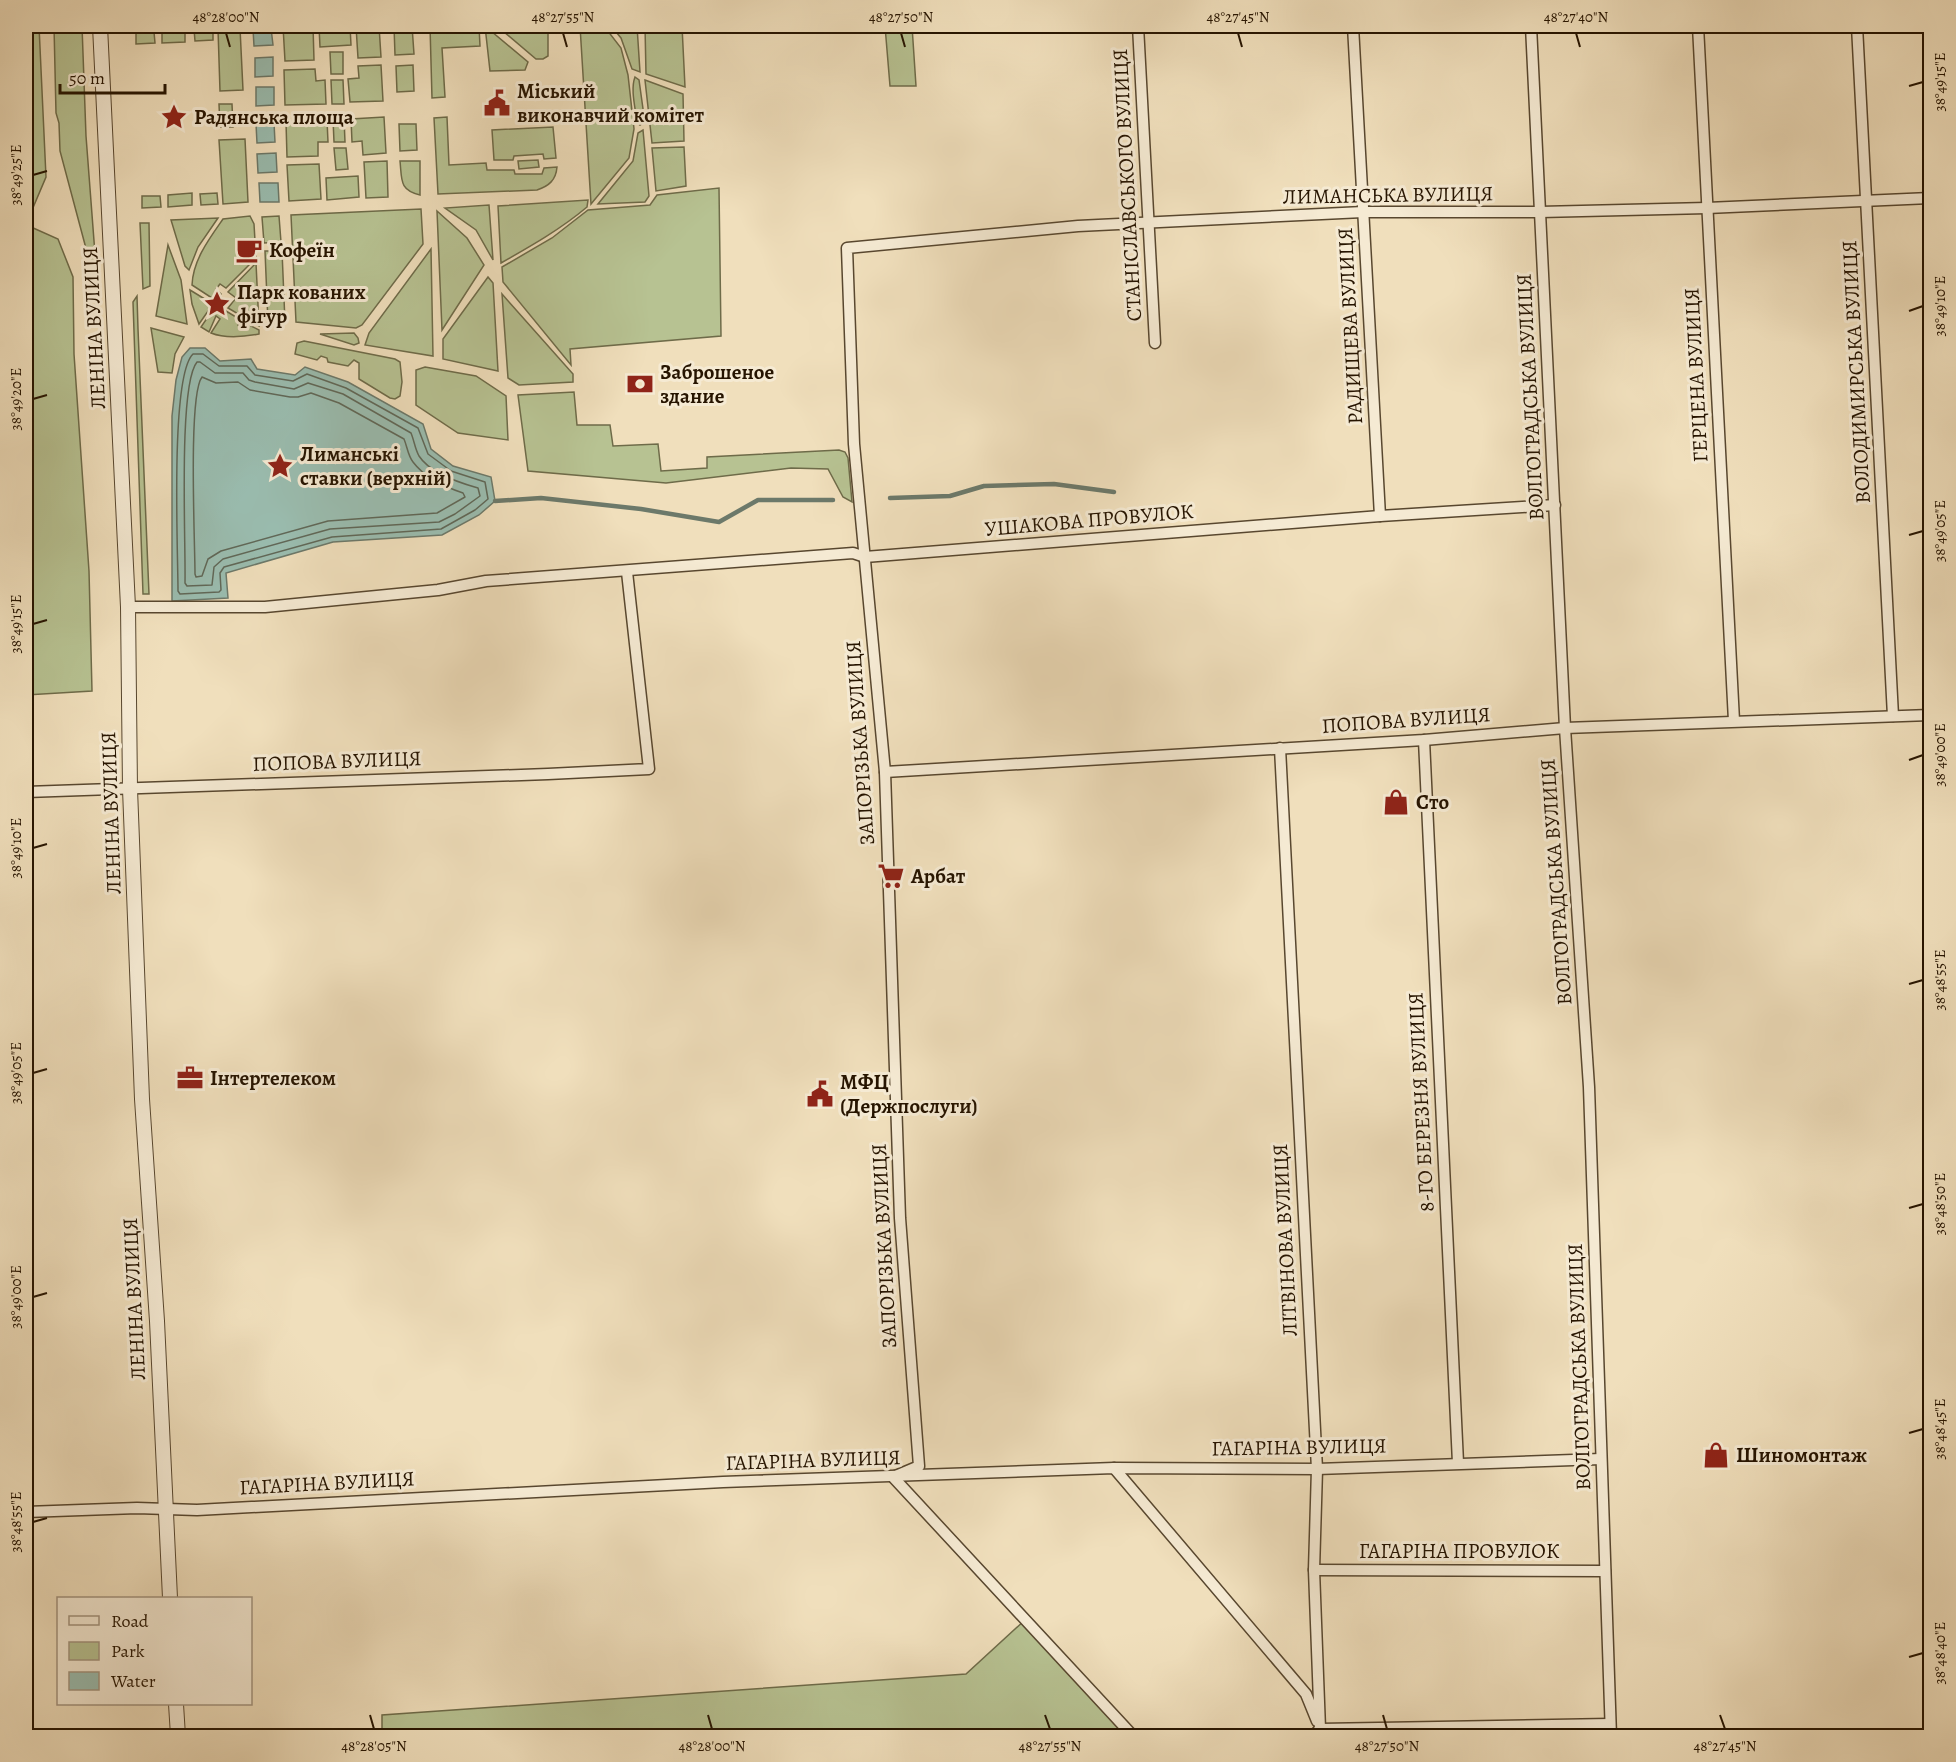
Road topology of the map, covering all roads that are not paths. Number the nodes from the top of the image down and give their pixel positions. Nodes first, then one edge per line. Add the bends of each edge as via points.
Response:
1 (100, 26) edge
2 (1137, 26) edge
3 (1353, 26) edge
4 (1531, 26) edge
5 (1698, 26) edge
6 (1857, 26) edge
7 (1930, 198) edge
8 (1866, 200) junction
9 (1707, 208) junction
10 (1363, 212) junction
11 (1540, 212) junction
12 (1149, 223) junction
13 (847, 248) joint
14 (1155, 343) dead end
15 (1556, 505) junction
16 (1380, 516) junction
17 (865, 558) junction
18 (627, 572) junction
19 (128, 608) junction
20 (1930, 714) edge
21 (1893, 716) junction
22 (1734, 722) junction
23 (1565, 728) junction
24 (1424, 740) junction
25 (1280, 748) junction
26 (885, 771) junction
27 (130, 789) junction
28 (26, 792) edge
29 (1601, 1459) junction
30 (1458, 1463) junction
31 (1114, 1468) junction
32 (1317, 1469) junction
33 (893, 1477) junction
34 (165, 1510) junction
35 (26, 1512) edge
36 (1314, 1570) junction
37 (1605, 1571) junction
38 (170, 1597) edge
39 (176, 1705) edge
40 (1610, 1724) junction
41 (1317, 1733) edge
42 (178, 1737) edge
43 (1133, 1737) edge
44 (1611, 1737) edge

1 - 19 street, ЛЕНІНА ВУЛИЦЯ
2 - 12 street, СТАНІСЛАВСЬКОГО ВУЛИЦЯ
3 - 10 street, РАДИЩЕВА ВУЛИЦЯ
4 - 11 street, ВОЛГОГРАДСЬКА ВУЛИЦЯ
5 - 9 street, ГЕРЦЕНА ВУЛИЦЯ
6 - 8 street, ВОЛОДИМИРСЬКА ВУЛИЦЯ
7 - 8 street, ЛИМАНСЬКА ВУЛИЦЯ
8 - 9 street, ЛИМАНСЬКА ВУЛИЦЯ
8 - 21 street, ВОЛОДИМИРСЬКА ВУЛИЦЯ
9 - 11 street, ЛИМАНСЬКА ВУЛИЦЯ
9 - 22 street, ГЕРЦЕНА ВУЛИЦЯ
10 - 11 street, ЛИМАНСЬКА ВУЛИЦЯ
10 - 12 street, ЛИМАНСЬКА ВУЛИЦЯ
10 - 16 street, РАДИЩЕВА ВУЛИЦЯ
11 - 15 street, ВОЛГОГРАДСЬКА ВУЛИЦЯ
12 - 13 street, ЛИМАНСЬКА ВУЛИЦЯ
12 - 14 street, СТАНІСЛАВСЬКОГО ВУЛИЦЯ
13 - 17 street, ЗАПОРІЗЬКА ВУЛИЦЯ via 854,444
15 - 16 street, УШАКОВА ПРОВУЛОК
15 - 23 street, ВОЛГОГРАДСЬКА ВУЛИЦЯ
16 - 17 street, УШАКОВА ПРОВУЛОК
17 - 18 street, УШАКОВА ПРОВУЛОК via 853,553
17 - 26 street, ЗАПОРІЗЬКА ВУЛИЦЯ
18 - 19 street, УШАКОВА ПРОВУЛОК via 486,581 438,590 265,608
18 - 27 street, ПОПОВА ВУЛИЦЯ via 649,769
19 - 27 street, ЛЕНІНА ВУЛИЦЯ
20 - 21 street, ПОПОВА ВУЛИЦЯ
21 - 22 street, ПОПОВА ВУЛИЦЯ
22 - 23 street, ПОПОВА ВУЛИЦЯ
23 - 24 street, ПОПОВА ВУЛИЦЯ
23 - 29 street, ВОЛГОГРАДСЬКА ВУЛИЦЯ via 1589,1087
24 - 25 street, ПОПОВА ВУЛИЦЯ
24 - 30 street, 8-ГО БЕРЕЗНЯ ВУЛИЦЯ
25 - 26 street, ПОПОВА ВУЛИЦЯ
25 - 32 street, ЛІТВІНОВА ВУЛИЦЯ
26 - 33 street, ЗАПОРІЗЬКА ВУЛИЦЯ via 900,1218 919,1466
27 - 28 street, ПОПОВА ВУЛИЦЯ
27 - 34 street, ЛЕНІНА ВУЛИЦЯ via 141,1099
29 - 30 street, ГАГАРІНА ВУЛИЦЯ
29 - 37 street, ВОЛГОГРАДСЬКА ВУЛИЦЯ
30 - 32 street, ГАГАРІНА ВУЛИЦЯ
31 - 32 street, ГАГАРІНА ВУЛИЦЯ
31 - 33 street, ГАГАРІНА ВУЛИЦЯ
31 - 41 street via 1306,1694
32 - 36 street, ЛІТВІНОВА ВУЛИЦЯ
33 - 34 street, ГАГАРІНА ВУЛИЦЯ
33 - 43 street
34 - 35 street, ГАГАРІНА ВУЛИЦЯ
34 - 38 street, ЛЕНІНА ВУЛИЦЯ
36 - 37 street, ГАГАРІНА ПРОВУЛОК
36 - 41 street, ЛІТВІНОВА ВУЛИЦЯ
37 - 40 street, ВОЛГОГРАДСЬКА ВУЛИЦЯ
39 - 42 street
40 - 41 street
40 - 44 street, ВОЛГОГРАДСЬКА ВУЛИЦЯ

